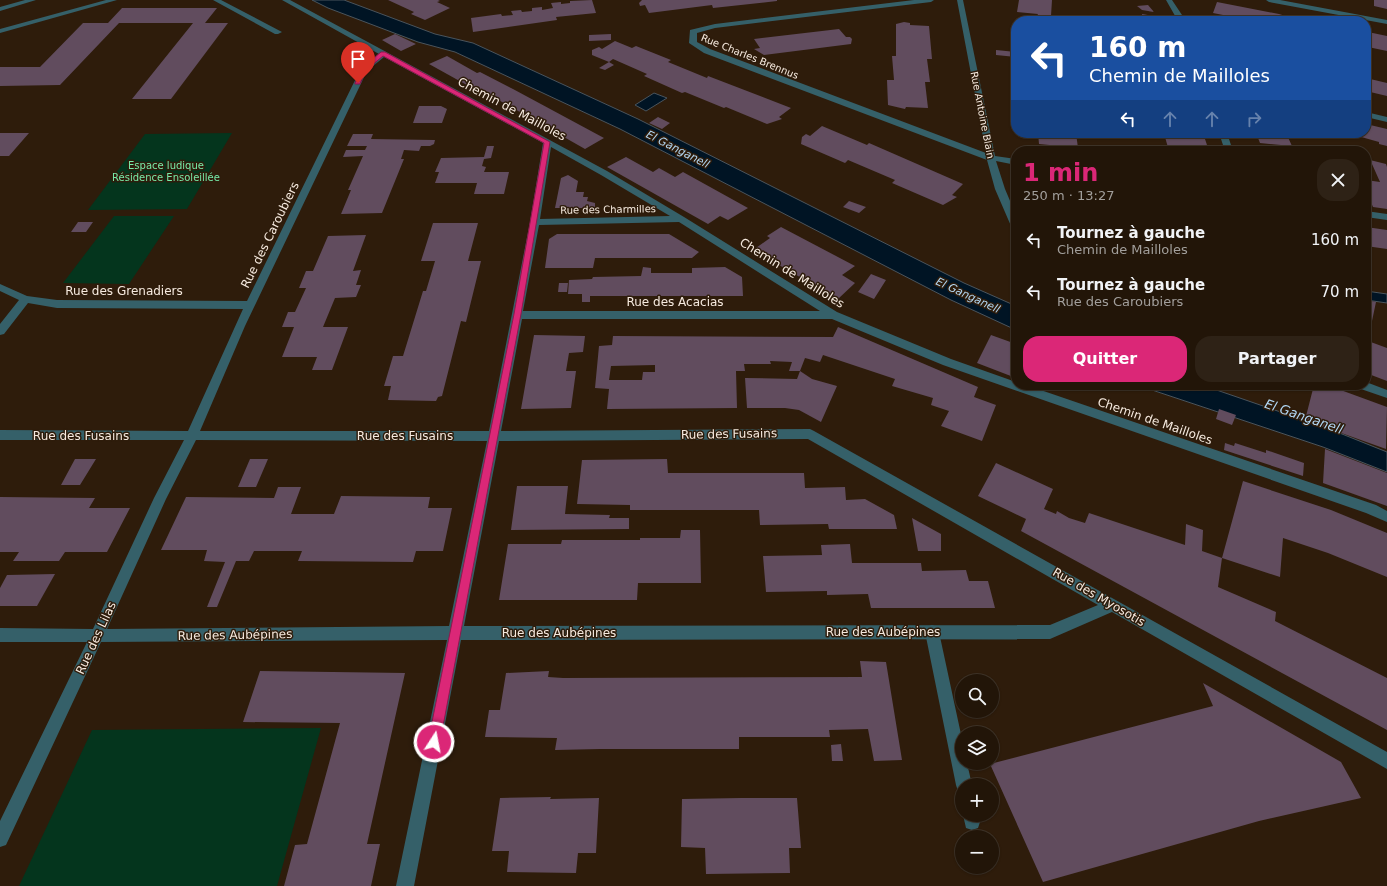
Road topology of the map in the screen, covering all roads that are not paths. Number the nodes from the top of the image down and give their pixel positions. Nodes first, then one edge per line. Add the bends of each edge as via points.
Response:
1 (33, 0) edge
2 (114, 0) edge
3 (216, 0) edge
4 (285, 0) edge
5 (931, 0) edge
6 (960, 0) edge
7 (1168, 0) edge
8 (1269, 0) edge
9 (0, 9) edge
10 (1179, 16) edge
11 (1355, 16) edge
12 (1371, 19) edge
13 (1387, 22) edge
14 (0, 31) edge
15 (278, 32) dead end
16 (383, 54) junction
17 (1371, 115) edge
18 (1387, 120) edge
19 (547, 142) junction
20 (991, 158) junction
21 (1011, 161) edge
22 (1011, 214) edge
23 (1371, 215) edge
24 (1387, 217) edge
25 (681, 219) junction
26 (535, 222) junction
27 (0, 287) edge
28 (25, 299) junction
29 (251, 305) junction
30 (518, 314) junction
31 (833, 315) junction
32 (0, 331) edge
33 (1011, 384) edge
34 (1371, 388) edge
35 (1027, 390) edge
36 (1387, 394) edge
37 (810, 434) joint
38 (0, 435) edge
39 (192, 436) junction
40 (493, 436) junction
41 (1387, 517) edge
42 (1113, 605) junction
43 (932, 632) junction
44 (456, 634) junction
45 (0, 636) edge
46 (97, 636) junction
47 (1387, 761) edge
48 (963, 778) edge
49 (0, 839) edge
50 (406, 886) edge

1 - 9 street
2 - 14 street
3 - 15 street
4 - 16 street, Chemin de Mailloles
5 - 20 street, Rue Charles Brennus via 715,26 693,32 693,43 715,54
6 - 20 street, Rue Antoine Blain
7 - 10 street
8 - 11 street
12 - 13 street
16 - 19 street, Chemin de Mailloles
16 - 29 street, Rue des Caroubiers via 364,70
17 - 18 street
19 - 25 street, Chemin de Mailloles
19 - 26 street
20 - 21 street
20 - 22 street, Rue Antoine Blain
23 - 24 street
25 - 26 street, Rue des Charmilles
25 - 31 street, Chemin de Mailloles
26 - 30 street
27 - 28 street, Rue des Grenadiers
28 - 29 street, Rue des Grenadiers via 57,304
28 - 32 street
29 - 39 street, Rue des Caroubiers
30 - 31 street, Rue des Acacias
30 - 40 street
31 - 33 street, Chemin de Mailloles via 947,362
34 - 36 street
35 - 41 street, Chemin de Mailloles
37 - 40 street, Rue des Fusains
37 - 42 street, Rue des Myosotis
38 - 39 street, Rue des Fusains
39 - 40 street, Rue des Fusains
39 - 46 street, Rue des Lilas via 160,498
40 - 44 street
42 - 43 street, Rue des Aubépines via 1050,632
42 - 47 street, Rue des Myosotis
43 - 44 street, Rue des Aubépines
43 - 48 street
44 - 46 street, Rue des Aubépines
44 - 50 street
45 - 46 street, Rue des Aubépines
46 - 49 street, Rue des Lilas

